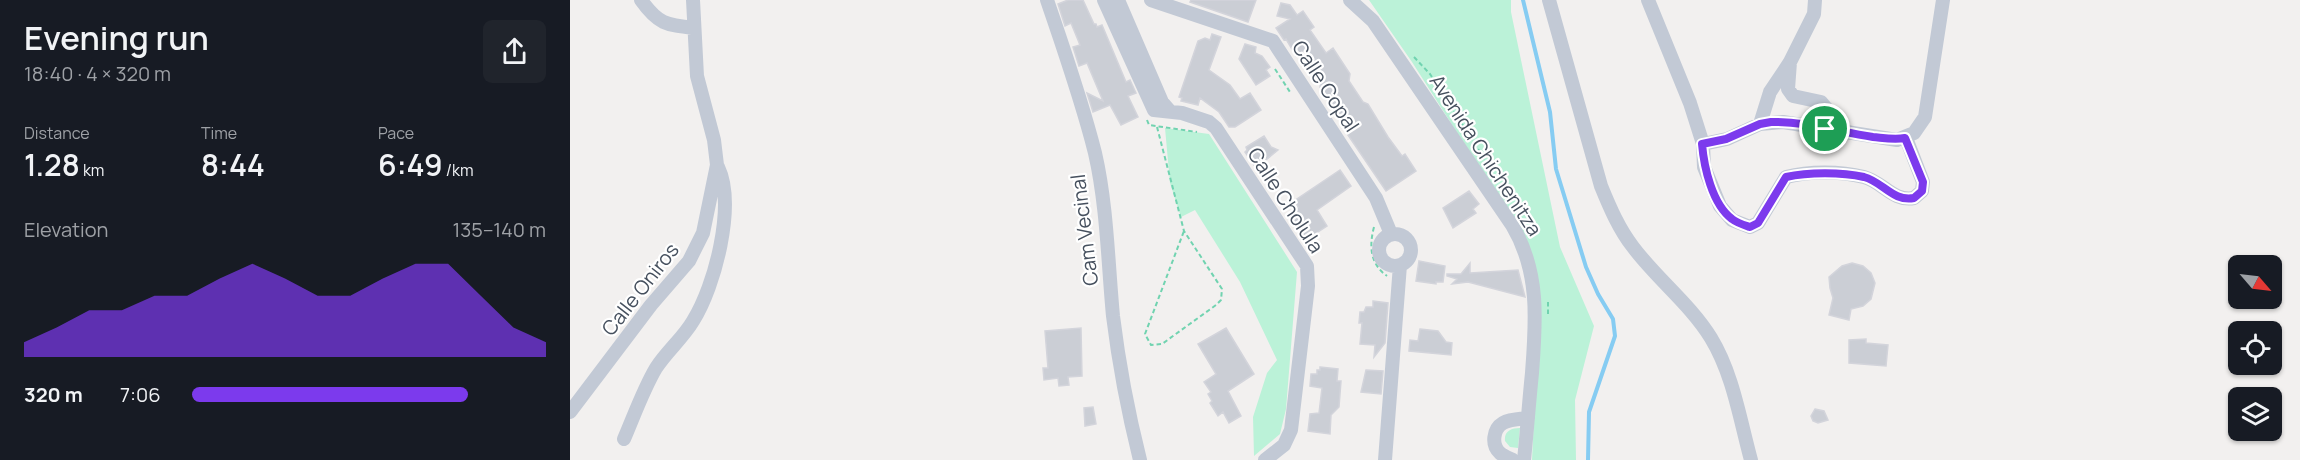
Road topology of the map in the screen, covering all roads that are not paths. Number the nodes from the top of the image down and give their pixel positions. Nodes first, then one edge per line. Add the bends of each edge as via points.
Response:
1 (641, 0) edge
2 (693, 0) edge
3 (1047, 0) edge
4 (1151, 0) edge
5 (1350, 0) edge
6 (1549, 0) edge
7 (1648, 0) edge
8 (1815, 0) edge
9 (1943, 0) edge
10 (1114, 1) edge
11 (694, 28) junction
12 (1790, 62) junction
13 (1169, 110) junction
14 (1760, 124) junction
15 (1825, 129) junction
16 (1905, 138) junction
17 (1702, 144) junction
18 (717, 165) junction
19 (1391, 234) junction
20 (1400, 265) junction
21 (570, 412) edge
22 (1528, 418) junction
23 (624, 439) dead end
24 (1140, 460) edge
25 (1265, 460) edge
26 (1384, 460) edge
27 (1513, 460) edge
28 (1524, 460) edge
29 (1751, 460) edge

1 - 11 street via 661,22
2 - 11 street, Calle Oniros
3 - 24 street, Cam Vecinal via 1095,154 1117,348
4 - 19 street, Calle Copal via 1273,41 1376,198
5 - 22 street, Avenida Chichenitza via 1373,21 1398,56 1523,246 1532,278 1536,316
6 - 29 street via 1601,186 1618,225 1711,338 1730,380
7 - 17 street via 1674,59
8 - 12 street via 1814,14
9 - 16 street via 1925,117 1914,133
10 - 13 street
10 - 13 street, Calle Cholula via 1150,112
11 - 18 street, Calle Oniros via 697,76
12 - 14 street via 1770,92
12 - 15 street via 1790,94 1821,102 1826,108
13 - 25 street, Calle Cholula via 1209,122 1216,128 1306,266 1308,286 1291,430 1284,445
14 - 15 street via 1783,122
14 - 17 street via 1726,139
15 - 16 street
16 - 17 street via 1923,182 1922,191 1914,198 1901,199 1865,177 1801,173 1786,177 1758,223 1750,227 1732,220 1720,206 1704,167
18 - 21 street, Calle Oniros via 703,233 689,261
18 - 23 street via 725,190 722,243 706,296 693,322 656,369
19 - 20 street via 1407,238 1411,247 1408,260
19 - 20 street via 1380,244 1380,254 1390,265
20 - 26 street
22 - 27 street via 1503,423 1496,432 1496,448
22 - 28 street, Avenida Chichenitza

